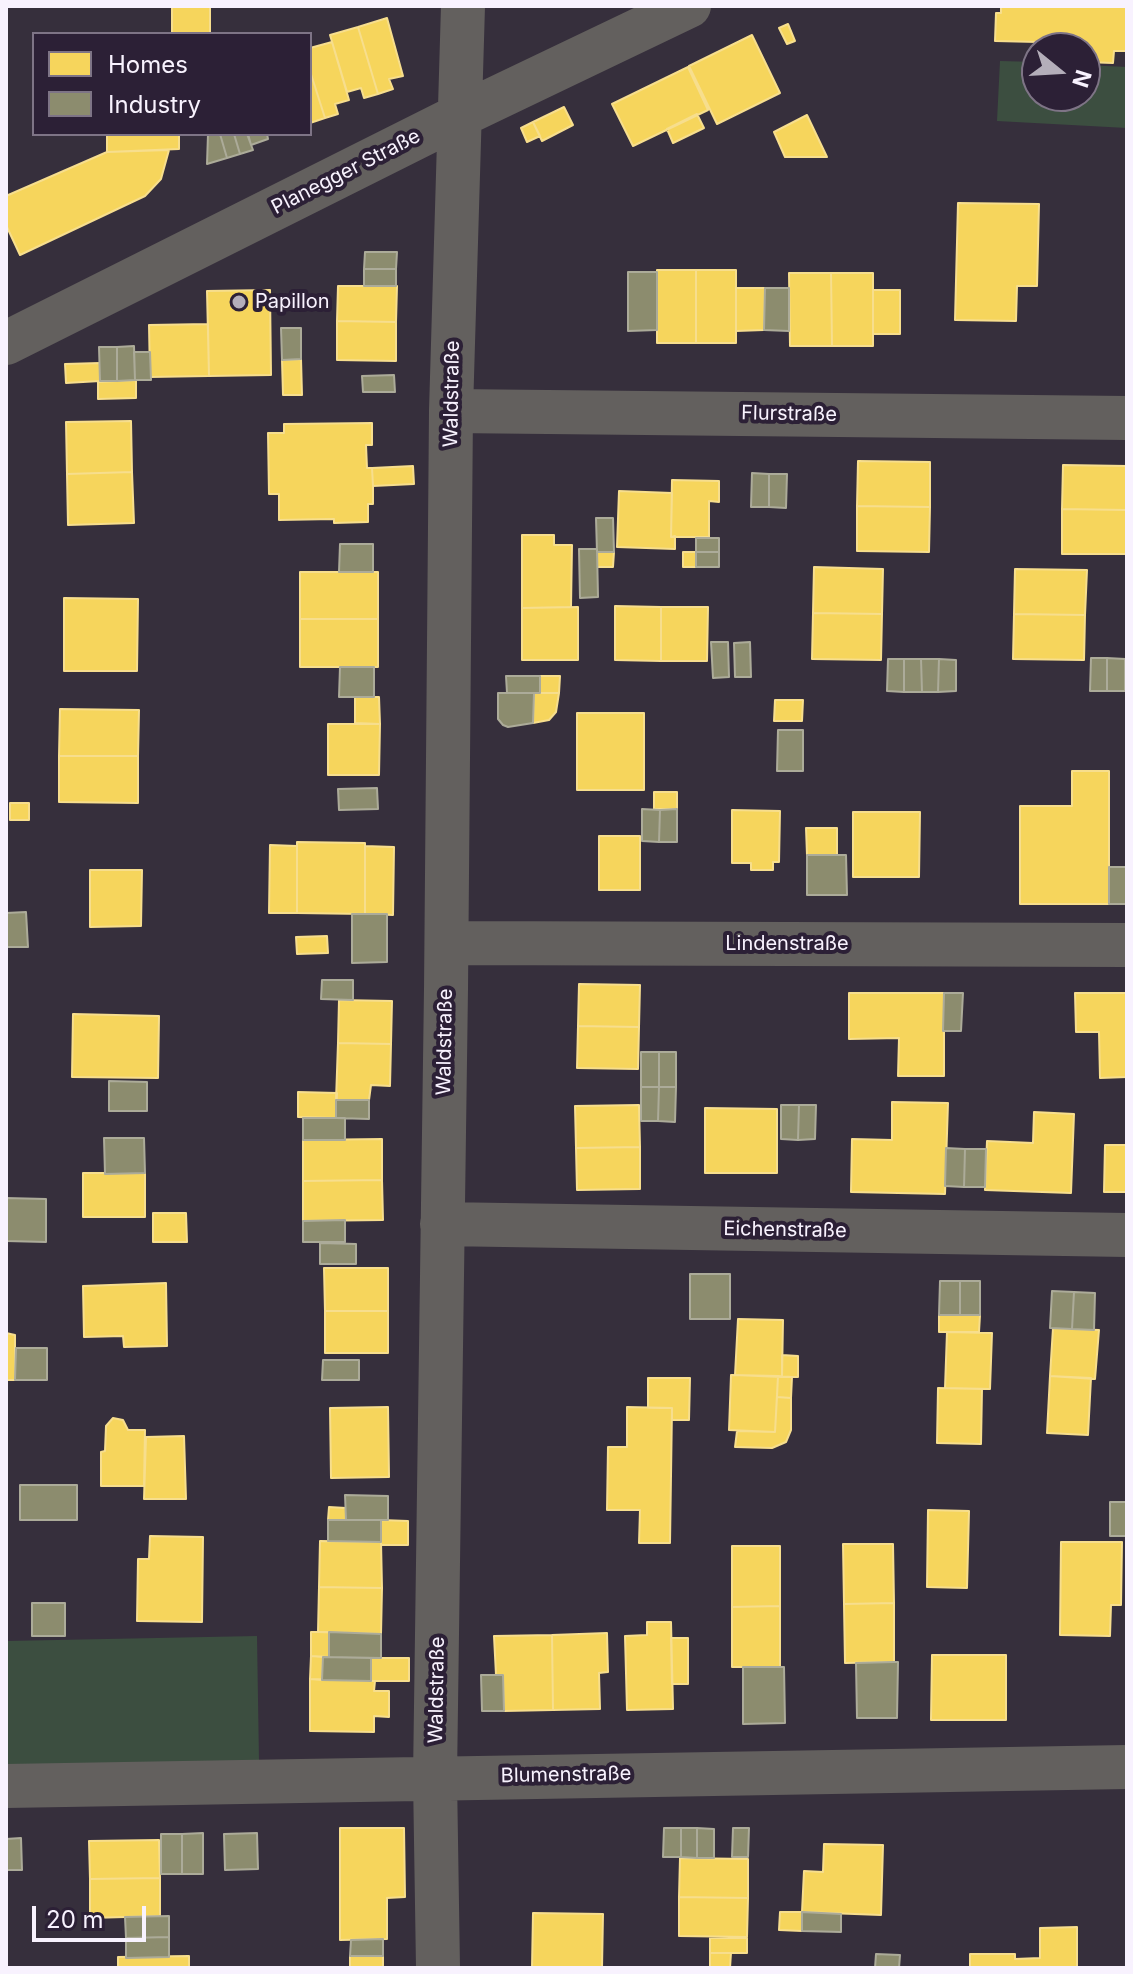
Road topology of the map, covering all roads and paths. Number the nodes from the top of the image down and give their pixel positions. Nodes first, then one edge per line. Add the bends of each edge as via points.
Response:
1 (463, 6) edge
2 (689, 6) edge
3 (459, 116) junction
4 (6, 343) edge
5 (451, 411) junction
6 (1127, 418) edge
7 (447, 943) junction
8 (1127, 945) edge
9 (442, 1224) junction
10 (1127, 1235) edge
11 (1127, 1767) edge
12 (435, 1777) junction
13 (6, 1786) edge
14 (438, 1968) edge

1 - 3 street, Waldstraße
2 - 3 street, Planegger Straße
3 - 4 street, Planegger Straße
3 - 5 street, Waldstraße
5 - 6 street, Flurstraße
5 - 7 street, Waldstraße
7 - 8 street, Lindenstraße
7 - 9 street, Waldstraße
9 - 10 street, Eichenstraße
9 - 12 street, Waldstraße
11 - 12 street, Blumenstraße
12 - 13 street, Blumenstraße
12 - 14 street, Waldstraße

